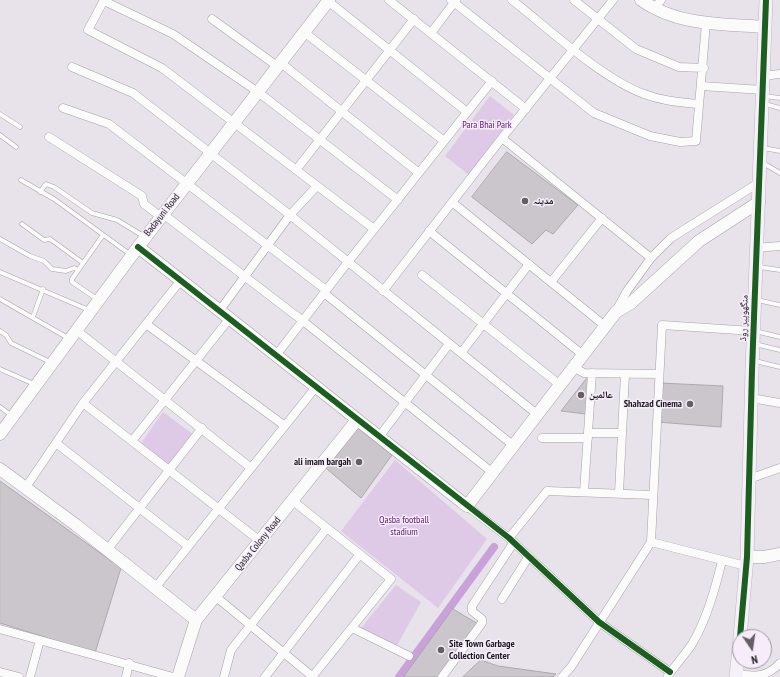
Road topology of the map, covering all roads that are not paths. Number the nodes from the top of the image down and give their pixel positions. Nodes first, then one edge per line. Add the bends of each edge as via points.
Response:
1 (329, 0) edge
2 (389, 0) edge
3 (512, 0) edge
4 (574, 0) edge
5 (613, 0) edge
6 (641, 0) edge
7 (766, 0) edge
8 (104, 1) edge
9 (454, 1) edge
10 (657, 4) edge
11 (212, 19) dead end
12 (414, 19) junction
13 (598, 19) junction
14 (706, 23) junction
15 (765, 27) junction
16 (304, 32) junction
17 (431, 33) junction
18 (390, 50) junction
19 (574, 50) junction
20 (279, 64) junction
21 (72, 67) dead end
22 (704, 68) junction
23 (780, 74) edge
24 (763, 76) junction
25 (550, 80) junction
26 (366, 81) junction
27 (492, 81) junction
28 (701, 86) junction
29 (258, 92) junction
30 (763, 97) junction
31 (780, 98) edge
32 (698, 104) junction
33 (63, 108) dead end
34 (780, 108) edge
35 (526, 109) junction
36 (342, 111) junction
37 (467, 112) junction
38 (0, 114) edge
39 (234, 122) junction
40 (20, 127) dead end
41 (0, 135) edge
42 (49, 136) dead end
43 (502, 138) junction
44 (320, 140) junction
45 (444, 142) junction
46 (16, 146) dead end
47 (780, 151) edge
48 (210, 153) junction
49 (761, 155) junction
50 (296, 170) junction
51 (419, 173) junction
52 (780, 173) edge
53 (22, 180) dead end
54 (760, 182) junction
55 (187, 183) junction
56 (317, 186) junction
57 (40, 192) junction
58 (398, 200) junction
59 (452, 202) junction
60 (759, 202) junction
61 (162, 215) junction
62 (290, 215) junction
63 (602, 218) junction
64 (22, 224) dead end
65 (374, 230) junction
66 (429, 231) junction
67 (103, 235) junction
68 (0, 239) edge
69 (267, 246) junction
70 (780, 246) edge
71 (138, 247) junction
72 (756, 248) junction
73 (652, 258) junction
74 (83, 262) junction
75 (348, 262) junction
76 (528, 264) junction
77 (756, 266) junction
78 (78, 270) junction
79 (780, 270) edge
80 (0, 272) edge
81 (422, 275) dead end
82 (244, 276) junction
83 (181, 280) junction
84 (551, 282) junction
85 (43, 289) junction
86 (383, 291) junction
87 (325, 292) junction
88 (506, 294) junction
89 (0, 299) edge
90 (99, 300) junction
91 (754, 300) junction
92 (780, 305) edge
93 (220, 310) junction
94 (91, 311) junction
95 (616, 312) junction
96 (32, 317) junction
97 (230, 318) junction
98 (303, 321) junction
99 (146, 324) junction
100 (483, 324) junction
101 (605, 326) junction
102 (0, 331) edge
103 (73, 335) junction
104 (753, 337) junction
105 (780, 337) edge
106 (449, 344) junction
107 (780, 350) edge
108 (461, 353) junction
109 (277, 354) junction
110 (583, 355) junction
111 (196, 361) junction
112 (752, 361) junction
113 (116, 362) junction
114 (52, 364) junction
115 (574, 367) junction
116 (780, 367) edge
117 (0, 369) edge
118 (592, 373) junction
119 (625, 374) junction
120 (658, 374) junction
121 (426, 375) junction
122 (36, 385) junction
123 (560, 385) junction
124 (316, 387) junction
125 (751, 398) junction
126 (165, 400) junction
127 (405, 402) junction
128 (83, 403) junction
129 (780, 403) edge
130 (0, 407) edge
131 (538, 415) junction
132 (14, 416) junction
133 (357, 420) junction
134 (285, 426) junction
135 (202, 428) junction
136 (622, 433) junction
137 (0, 434) edge
138 (588, 436) junction
139 (378, 437) junction
140 (542, 438) dead end
141 (132, 441) junction
142 (56, 443) junction
143 (514, 446) junction
144 (252, 468) junction
145 (780, 468) edge
146 (0, 469) edge
147 (169, 469) junction
148 (493, 473) junction
149 (749, 479) junction
150 (26, 487) junction
151 (584, 492) junction
152 (619, 494) junction
153 (652, 495) junction
154 (293, 501) junction
155 (467, 506) junction
156 (219, 508) junction
157 (140, 509) junction
158 (327, 528) junction
159 (512, 540) junction
160 (260, 541) junction
161 (651, 542) junction
162 (188, 546) junction
163 (107, 550) junction
164 (360, 554) junction
165 (780, 554) edge
166 (528, 556) junction
167 (722, 561) junction
168 (746, 561) junction
169 (155, 588) junction
170 (215, 596) junction
171 (502, 600) dead end
172 (196, 620) junction
173 (599, 622) junction
174 (250, 626) junction
175 (352, 628) junction
176 (0, 629) edge
177 (741, 629) edge
178 (40, 640) junction
179 (283, 653) junction
180 (409, 656) dead end
181 (780, 663) edge
182 (129, 664) junction
183 (0, 672) edge
184 (669, 675) edge
185 (736, 675) edge
186 (19, 677) edge
187 (30, 677) edge
188 (126, 677) edge
189 (173, 677) edge
190 (178, 677) edge
191 (224, 677) edge
192 (264, 677) edge
193 (312, 677) edge
194 (442, 677) edge
195 (562, 677) edge

1 - 16 street, Badayuni Road
1 - 18 street
2 - 12 street
3 - 19 street
4 - 13 street
5 - 13 street
6 - 10 street
7 - 15 main road, منگھوپیر روڈ
8 - 29 street via 173,34
8 - 39 street via 88,30 162,68
9 - 17 street
9 - 25 street
10 - 14 street via 678,17
11 - 20 street
12 - 17 street
12 - 18 street
13 - 19 street
13 - 22 street via 636,50 679,67
14 - 15 street
14 - 22 street
15 - 24 main road, منگھوپیر روڈ
16 - 20 street, Badayuni Road
16 - 26 street
17 - 27 street
18 - 26 street
18 - 37 street
19 - 25 street
19 - 32 street via 613,78 644,94 668,101
20 - 29 street, Badayuni Road
20 - 36 street
21 - 48 street via 133,93
22 - 28 street
23 - 24 street
24 - 30 main road, منگھوپیر روڈ
25 - 32 street via 594,114 650,136 680,142 696,141
25 - 35 street
26 - 36 street
26 - 45 street
27 - 35 street
27 - 37 street
28 - 30 street
28 - 32 street
29 - 39 street, Badayuni Road
29 - 44 street
30 - 31 lane
30 - 34 lane
30 - 49 main road, منگھوپیر روڈ
33 - 55 street via 109,124
35 - 43 street
36 - 44 street
36 - 51 street
37 - 45 street
38 - 40 lane
39 - 48 street, Badayuni Road
39 - 50 street
41 - 46 lane
42 - 61 street via 142,196 144,204
43 - 59 street
43 - 63 street
44 - 50 street
44 - 58 street
45 - 51 street
47 - 49 lane
48 - 55 street, Badayuni Road
48 - 62 street
49 - 52 lane
49 - 54 main road, منگھوپیر روڈ
50 - 56 street
51 - 58 street
53 - 57 lane
54 - 60 main road, منگھوپیر روڈ
54 - 73 street via 671,238
55 - 61 street, Badayuni Road
55 - 69 street
56 - 62 street
56 - 65 street
57 - 67 lane via 54,199
57 - 71 lane via 46,184 92,213 116,220
58 - 65 street
59 - 66 street
59 - 76 street
60 - 72 main road, منگھوپیر روڈ
60 - 95 street via 699,241 631,303
61 - 71 street, Badayuni Road
61 - 82 street
62 - 69 street
62 - 75 street
63 - 73 street
63 - 84 street
64 - 74 lane via 44,240 50,239
65 - 75 street
66 - 86 street
66 - 88 street
67 - 71 lane
67 - 74 lane
68 - 78 lane via 44,261 52,269
69 - 82 street
69 - 87 street
70 - 72 street
71 - 83 street
71 - 90 street, Badayuni Road
72 - 77 main road, منگھوپیر روڈ
73 - 95 street via 627,291
74 - 78 lane
75 - 86 street
75 - 87 street
76 - 84 street
76 - 88 street
77 - 79 lane
77 - 91 main road, منگھوپیر روڈ
78 - 90 lane via 72,282
80 - 85 lane
81 - 100 street
82 - 93 street
82 - 98 street
83 - 93 street
83 - 99 street
84 - 101 street
85 - 94 lane
85 - 96 lane
86 - 106 street
87 - 98 street
87 - 121 street
88 - 100 street
88 - 110 street
89 - 96 lane
90 - 94 street, Badayuni Road
91 - 92 lane
91 - 104 main road, منگھوپیر روڈ
93 - 97 street
94 - 103 street, Badayuni Road
95 - 101 street
96 - 103 lane
97 - 109 street
97 - 111 street
98 - 109 street
98 - 127 street
99 - 111 street
99 - 113 street
100 - 108 street
100 - 123 street
101 - 110 street
102 - 114 lane via 11,342
103 - 113 street
103 - 114 street, Badayuni Road
104 - 105 lane
104 - 107 lane
104 - 112 main road, منگھوپیر روڈ
104 - 120 street via 662,325
106 - 108 street
106 - 121 street
108 - 131 street
109 - 124 street
110 - 115 street
111 - 126 street
111 - 134 street
112 - 116 lane
112 - 125 main road, منگھوپیر روڈ
113 - 126 street
113 - 128 street
114 - 122 street, Badayuni Road
115 - 118 street via 584,373
115 - 123 street
117 - 122 lane
118 - 119 street
118 - 138 street
119 - 120 street
119 - 136 street
120 - 153 street
121 - 127 street
121 - 143 street
122 - 132 street, Badayuni Road
123 - 131 street
124 - 133 street
124 - 134 street
125 - 129 street
125 - 149 main road, منگھوپیر روڈ
126 - 135 street
126 - 141 street
127 - 139 street
127 - 148 street
128 - 141 street
128 - 142 street
130 - 132 lane
131 - 143 street
132 - 137 street, Badayuni Road
133 - 139 street
133 - 154 street, Qasba Colony Road
134 - 144 street
135 - 144 street
135 - 147 street
136 - 138 street
136 - 152 street
138 - 140 street
138 - 151 street
139 - 155 street
141 - 147 street
142 - 150 street
142 - 157 street
143 - 148 street
144 - 156 street
145 - 149 street
146 - 150 street
147 - 156 street
147 - 157 street
148 - 155 street
149 - 168 main road, منگھوپیر روڈ
150 - 163 street
151 - 152 street
151 - 159 street via 547,491
152 - 153 street
153 - 161 street
154 - 158 street
154 - 160 street, Qasba Colony Road
155 - 159 street
156 - 160 street
156 - 162 street
157 - 162 street
157 - 163 street
158 - 164 street
158 - 174 street
159 - 166 street
159 - 194 street via 472,606 472,611 482,619 482,623
160 - 170 street, Qasba Colony Road
161 - 167 street
161 - 173 street
162 - 169 street
163 - 169 street
164 - 175 street via 391,579
164 - 179 street
165 - 168 street
166 - 171 street
166 - 173 street
167 - 168 street
167 - 184 street via 701,628
168 - 177 main road, منگھوپیر روڈ
169 - 172 street
170 - 172 street, Qasba Colony Road
170 - 174 street
172 - 190 street, Qasba Colony Road
173 - 184 street
173 - 195 street
174 - 179 street
174 - 191 street via 231,650
175 - 180 street
175 - 193 street
176 - 178 street
178 - 182 street
178 - 187 street
179 - 192 street
179 - 193 street
181 - 185 street via 773,671 754,677
182 - 188 street
182 - 189 street
183 - 186 street

